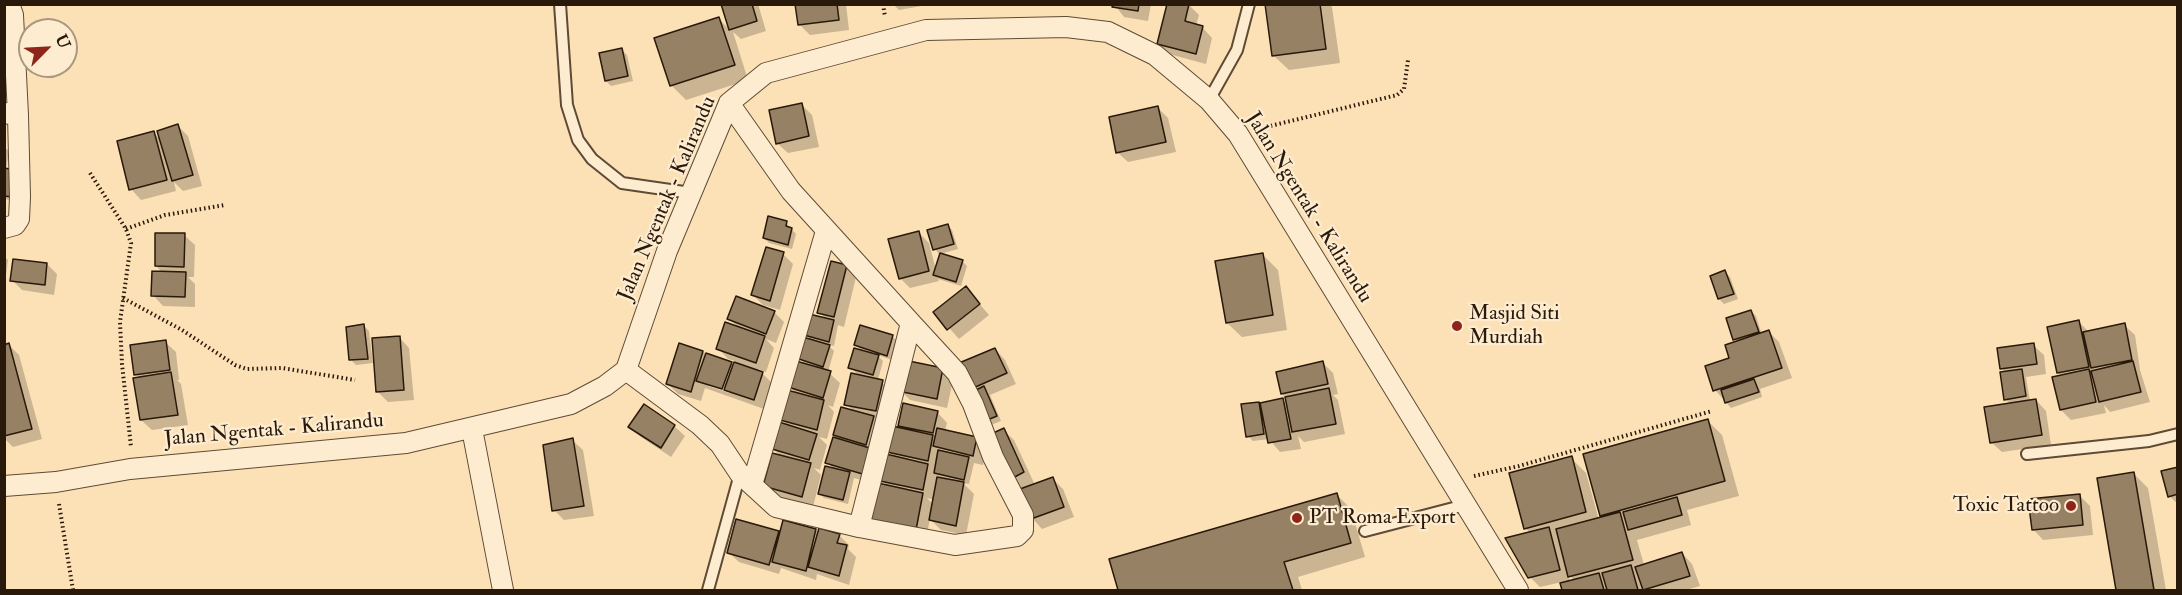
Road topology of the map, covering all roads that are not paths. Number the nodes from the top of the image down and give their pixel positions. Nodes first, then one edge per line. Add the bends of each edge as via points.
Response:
1 (9, 4) edge
2 (560, 4) edge
3 (1249, 4) edge
4 (1209, 100) junction
5 (729, 103) junction
6 (11, 114) edge
7 (692, 193) junction
8 (4, 228) edge
9 (826, 231) junction
10 (911, 323) junction
11 (626, 370) junction
12 (472, 429) junction
13 (2178, 434) edge
14 (2027, 454) dead end
15 (746, 479) junction
16 (4, 486) edge
17 (1466, 505) junction
18 (859, 527) junction
19 (1365, 531) dead end
20 (503, 591) edge
21 (708, 591) edge
22 (1518, 591) edge

1 - 6 street via 13,15
2 - 7 lane via 567,105 578,140 592,159 622,183
3 - 4 lane via 1237,50
4 - 5 street, Jalan Ngentak - Kalirandu via 1155,55 1108,32 1066,27 926,30 766,74
4 - 17 street, Jalan Ngentak - Kalirandu via 1238,134
5 - 7 street, Jalan Ngentak - Kalirandu
5 - 9 street via 791,191
6 - 8 street via 19,219 15,225
7 - 11 street, Jalan Ngentak - Kalirandu
9 - 10 street
9 - 15 street
10 - 18 street
10 - 18 street via 957,373 974,404 993,458 1023,514 1023,530 1017,536 955,545
11 - 12 street, Jalan Ngentak - Kalirandu via 571,404
11 - 15 street via 700,424
12 - 16 street, Jalan Ngentak - Kalirandu via 406,443 130,469
12 - 20 street
13 - 14 lane via 2149,441
15 - 18 street via 776,507
15 - 21 lane
17 - 19 lane
17 - 22 street, Jalan Ngentak - Kalirandu

